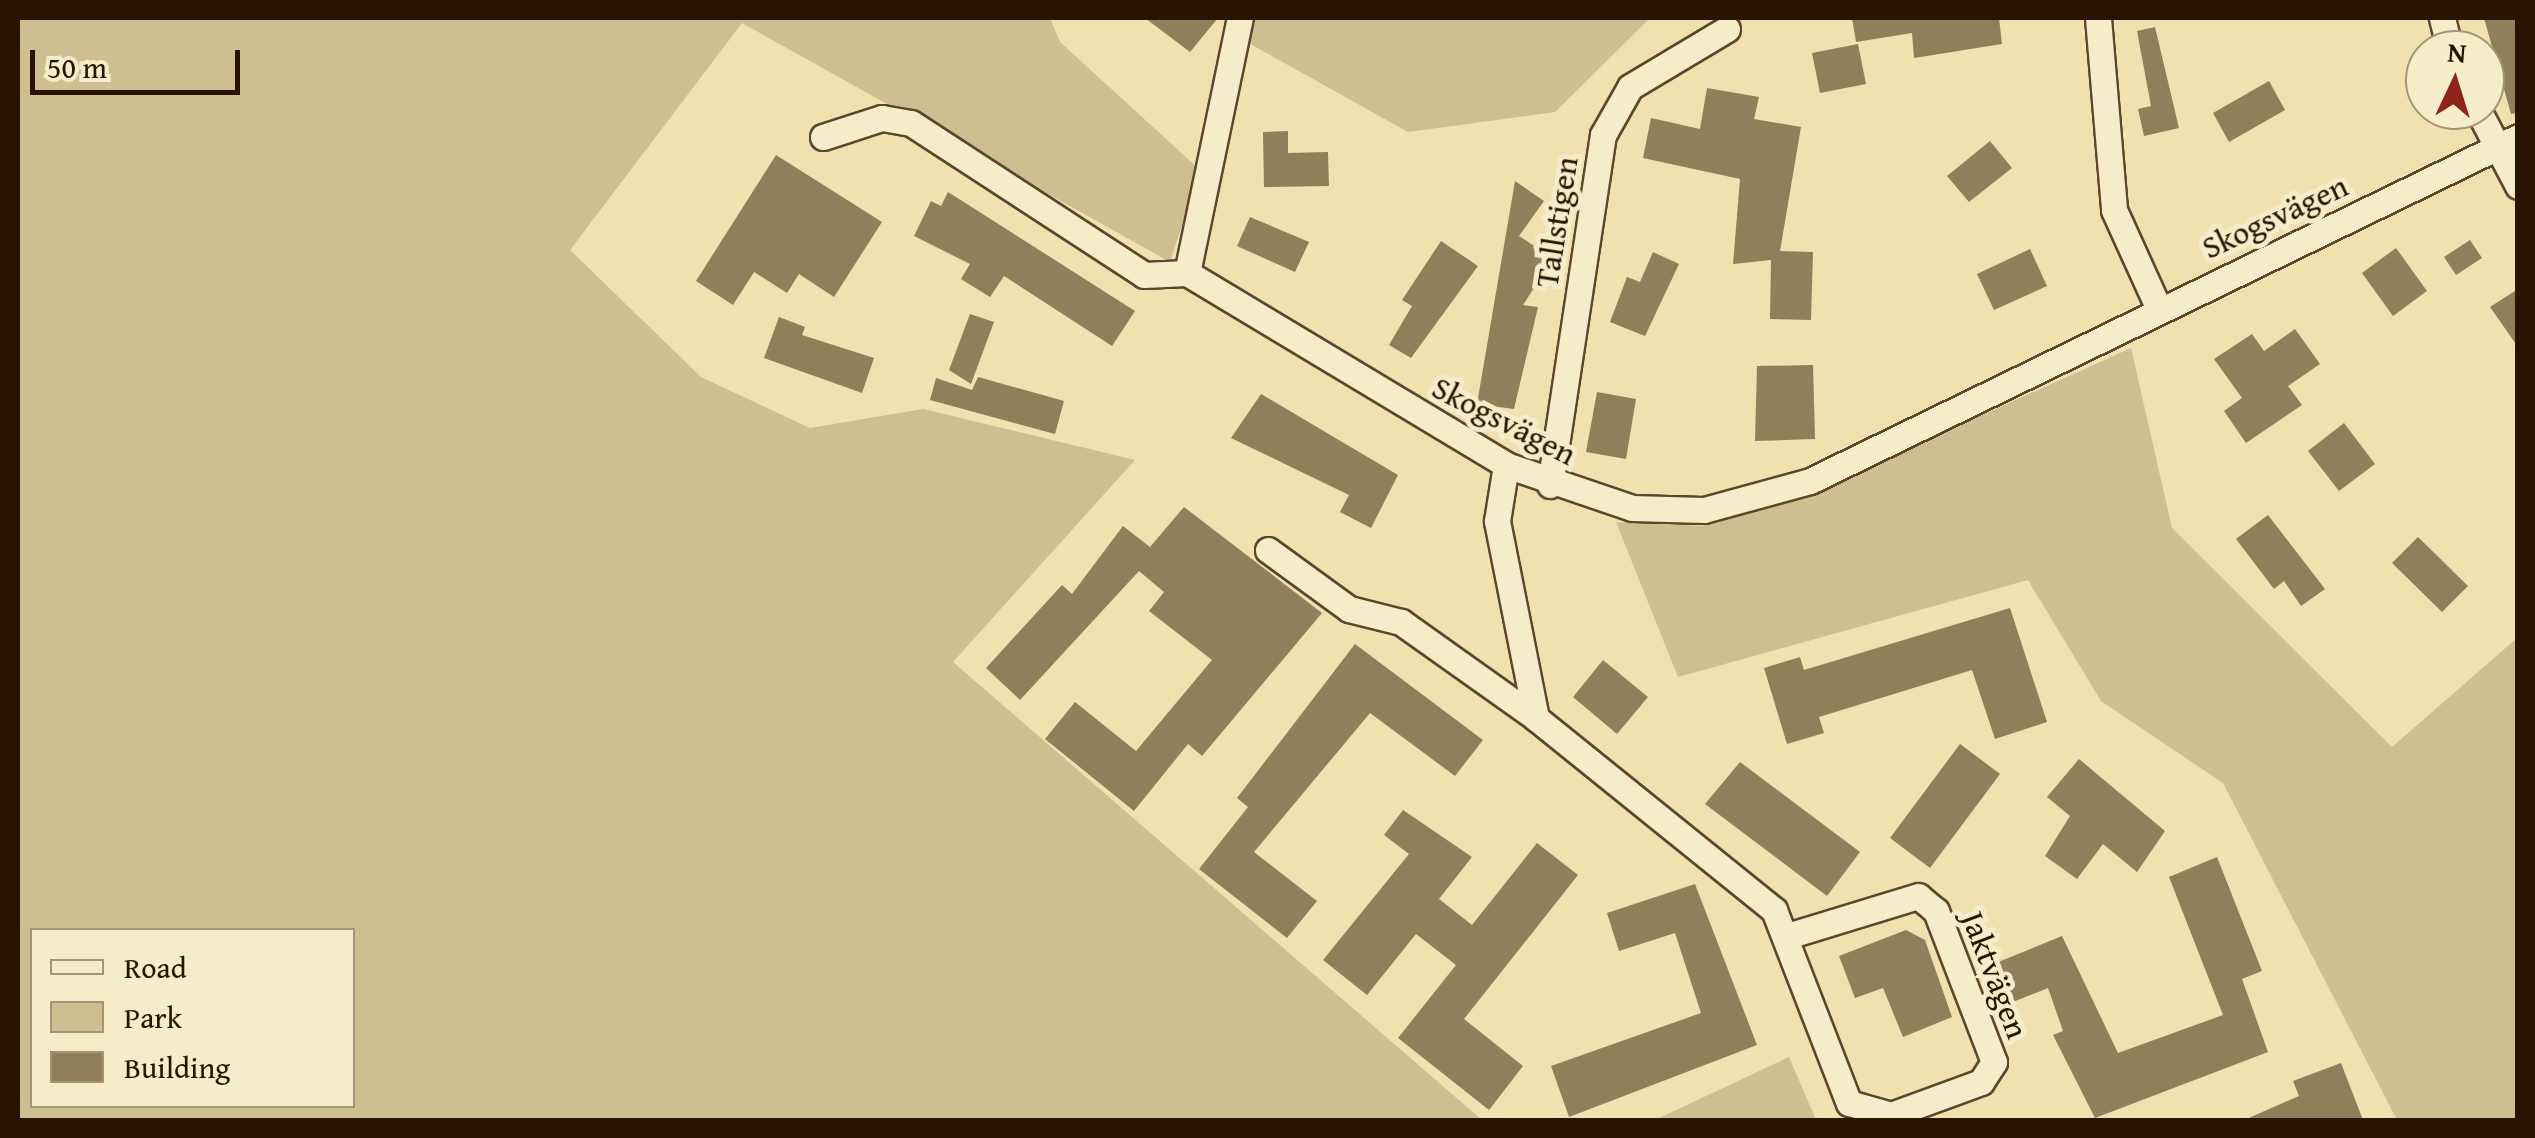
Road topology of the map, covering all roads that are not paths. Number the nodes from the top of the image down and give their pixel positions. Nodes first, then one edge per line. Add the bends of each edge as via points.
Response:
1 (1240, 18) edge
2 (2098, 18) edge
3 (1727, 29) dead end
4 (823, 137) dead end
5 (2507, 143) edge
6 (2518, 186) edge
7 (1186, 273) junction
8 (2158, 308) junction
9 (1506, 464) junction
10 (1550, 486) junction
11 (1268, 550) dead end
12 (1536, 718) junction
13 (1787, 936) junction

1 - 7 street
2 - 8 street via 2114,210
3 - 10 street, Tallstigen via 1630,88 1603,135
4 - 7 street, Skogsvägen via 882,118 911,123 1144,275
5 - 6 street
5 - 8 street, Skogsvägen
7 - 9 street, Skogsvägen
8 - 10 street, Skogsvägen via 1810,481 1704,510 1632,508
9 - 10 street, Skogsvägen
9 - 12 street via 1497,520
11 - 12 street, Jaktvägen via 1348,608 1401,622
12 - 13 street, Jaktvägen via 1715,858 1774,910
13 - 13 street, Jaktvägen via 1849,1103 1891,1115 1981,1082 1994,1062 1936,911 1918,896

